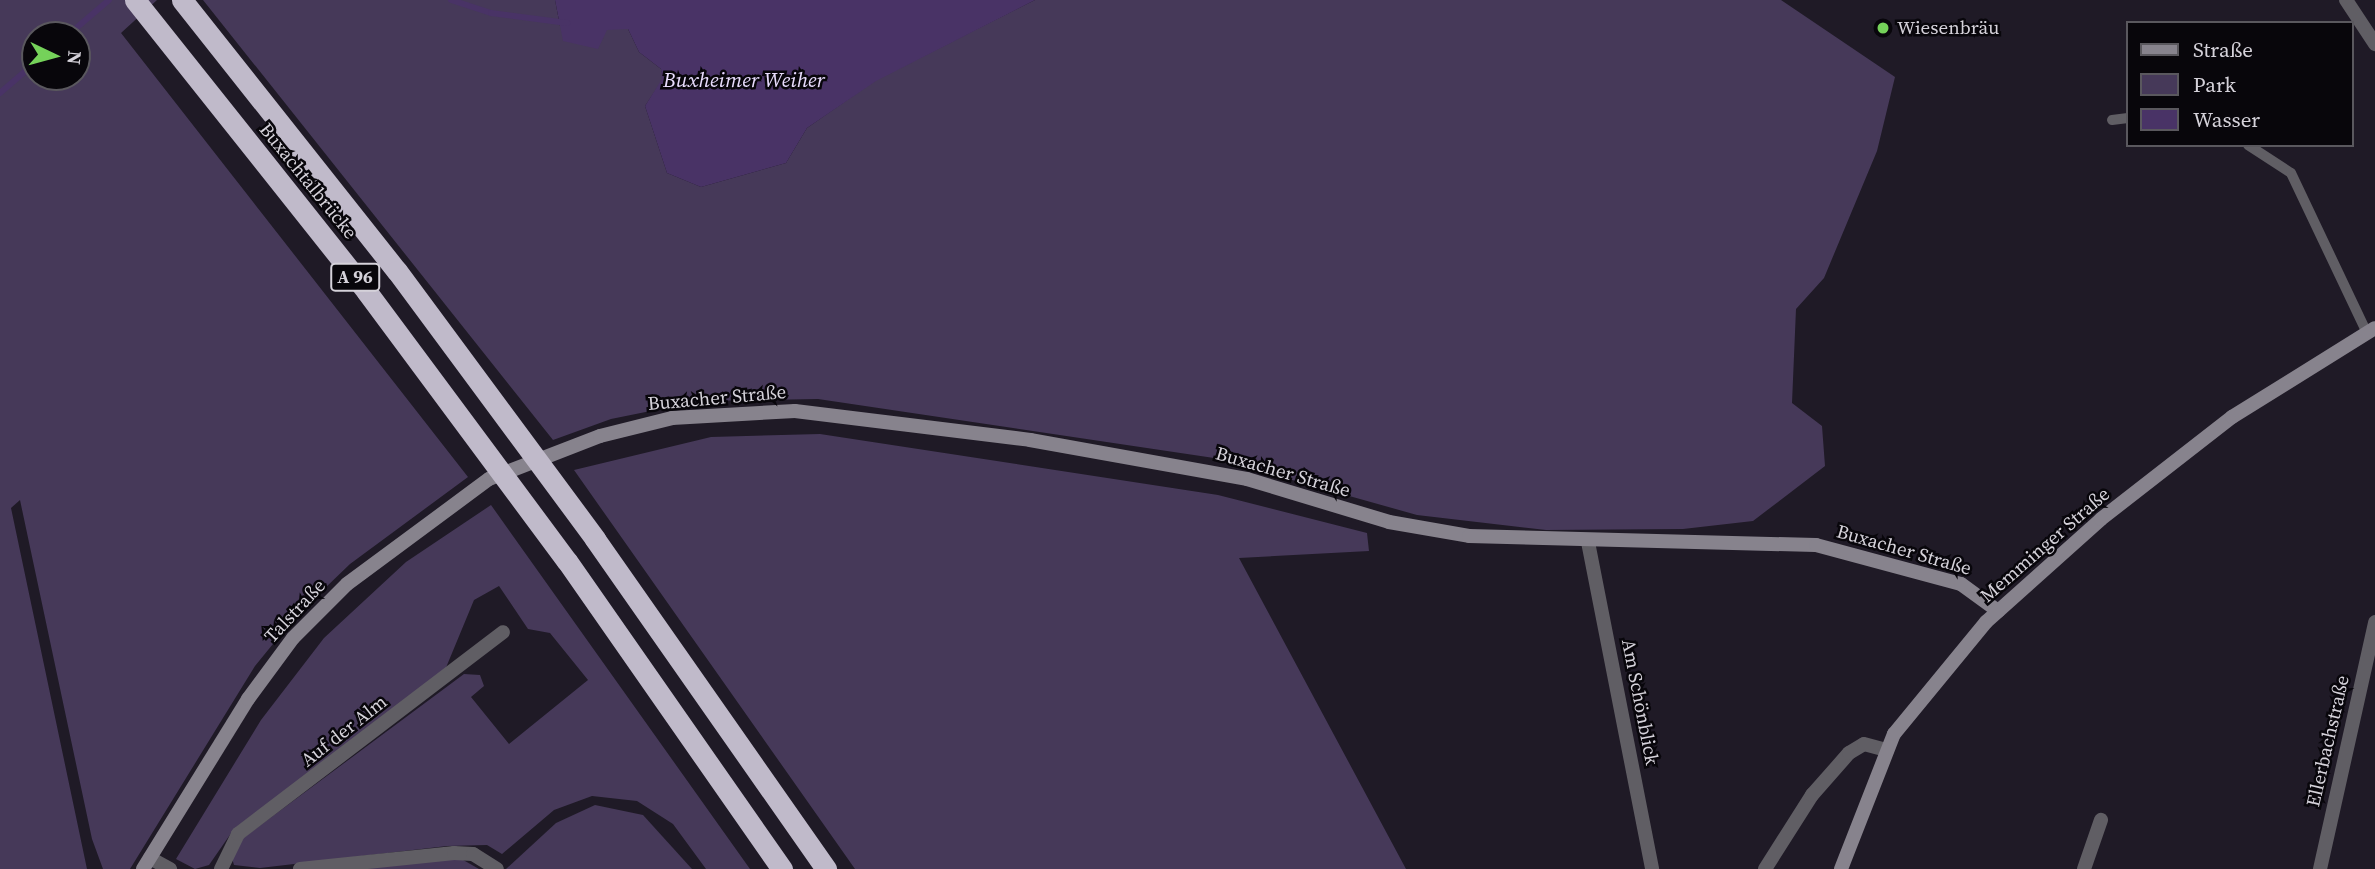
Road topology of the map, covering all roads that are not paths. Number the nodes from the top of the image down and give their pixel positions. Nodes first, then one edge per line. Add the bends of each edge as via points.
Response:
1 (135, 0) edge
2 (182, 0) edge
3 (2346, 0) edge
4 (2375, 44) edge
5 (2126, 118) edge
6 (2112, 120) dead end
7 (2251, 147) edge
8 (2371, 331) edge
9 (550, 455) joint
10 (1588, 542) junction
11 (1998, 611) junction
12 (2375, 622) edge
13 (503, 632) dead end
14 (1887, 750) junction
15 (2101, 820) dead end
16 (146, 864) edge
17 (170, 869) edge
18 (221, 869) edge
19 (300, 869) edge
20 (497, 869) edge
21 (782, 869) edge
22 (826, 869) edge
23 (1652, 869) edge
24 (1765, 869) edge
25 (1841, 869) edge
26 (2084, 869) edge
27 (2319, 869) edge

1 - 21 highway, Buxachtalbrücke / A 96, bridge via 367,292 567,561
2 - 22 highway, Buxachtalbrücke / A 96, bridge via 397,271 595,539
3 - 4 street
5 - 6 lane
7 - 8 lane, Memminger Straße via 2291,173
8 - 11 street, Memminger Straße via 2232,417 2101,519
9 - 10 street, Buxacher Straße via 672,418 827,413 1174,464 1432,531
9 - 16 street, Talstraße via 489,479 436,513 347,584 293,638
10 - 11 street, Buxacher Straße via 1816,545 1961,584
10 - 23 street, Am Schönblick
11 - 14 street, Memminger Straße via 1922,696
12 - 27 street, Ellerbachstraße
13 - 18 street, Auf der Alm via 238,834
14 - 24 street via 1864,744 1849,753 1812,795
14 - 25 street, Memminger Straße
15 - 26 street
16 - 17 street
19 - 20 street via 454,853 484,858

